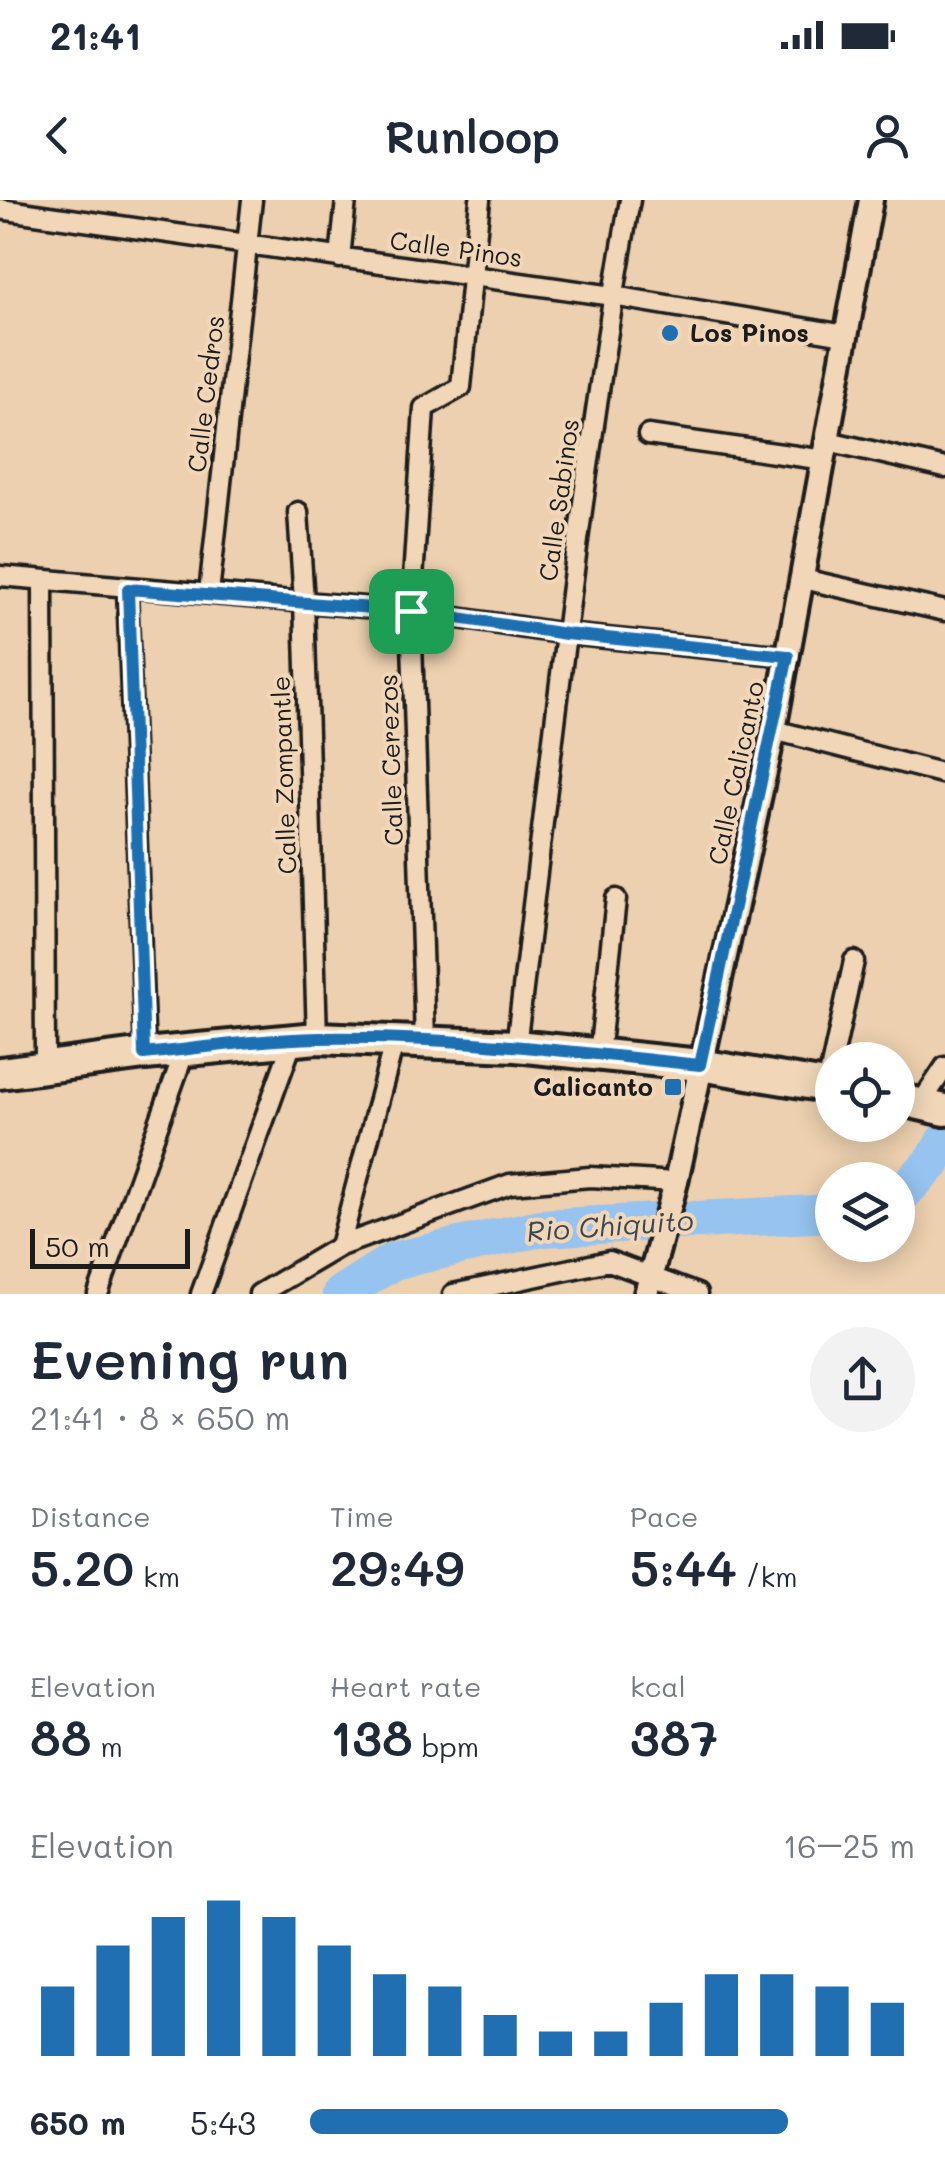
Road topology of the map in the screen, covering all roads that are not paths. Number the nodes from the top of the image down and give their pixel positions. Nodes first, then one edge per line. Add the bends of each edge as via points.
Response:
1 (252, 200) edge
2 (346, 200) edge
3 (480, 200) edge
4 (630, 200) edge
5 (871, 200) edge
6 (0, 209) edge
7 (248, 245) junction
8 (340, 258) junction
9 (474, 276) junction
10 (613, 296) junction
11 (845, 335) junction
12 (648, 435) dead end
13 (826, 450) junction
14 (945, 468) edge
15 (298, 512) dead end
16 (0, 576) edge
17 (803, 579) junction
18 (43, 581) junction
19 (128, 589) junction
20 (209, 593) junction
21 (304, 602) junction
22 (411, 611) junction
23 (945, 611) edge
24 (566, 634) junction
25 (788, 656) junction
26 (774, 730) junction
27 (945, 774) edge
28 (616, 899) dead end
29 (854, 961) dead end
30 (305, 1039) junction
31 (410, 1040) junction
32 (838, 1042) edge
33 (516, 1046) junction
34 (185, 1050) junction
35 (144, 1054) junction
36 (599, 1055) junction
37 (700, 1065) junction
38 (945, 1067) edge
39 (45, 1068) junction
40 (0, 1074) edge
41 (815, 1084) edge
42 (925, 1105) edge
43 (674, 1192) junction
44 (340, 1246) junction
45 (647, 1286) edge
46 (98, 1294) edge
47 (201, 1294) edge
48 (259, 1294) edge
49 (453, 1294) edge
50 (697, 1294) edge

1 - 7 street, Calle Cedros
2 - 8 street
3 - 9 street, Calle Cerezos
4 - 10 street, Calle Sabinos
5 - 11 street, Calle Calicanto
6 - 7 street, Calle Pinos
7 - 8 street, Calle Pinos
7 - 20 street, Calle Cedros
8 - 9 street, Calle Pinos
9 - 10 street, Calle Pinos
9 - 22 street, Calle Cerezos via 461,387 424,408
10 - 11 street, Calle Pinos
10 - 24 street, Calle Sabinos
11 - 13 street, Calle Calicanto
12 - 13 street
13 - 14 street
13 - 17 street, Calle Calicanto
15 - 21 street, Calle Zompantle
16 - 18 street
17 - 23 street
17 - 25 street, Calle Calicanto
18 - 19 street
18 - 39 street
19 - 20 street
19 - 35 street
20 - 21 street
21 - 22 street
21 - 30 street, Calle Zompantle
22 - 24 street
22 - 31 street, Calle Cerezos
24 - 25 street
24 - 33 street, Calle Sabinos
25 - 26 street, Calle Calicanto
26 - 27 street
26 - 37 street, Calle Calicanto
28 - 36 street
29 - 32 street
30 - 31 main road
30 - 34 main road
30 - 47 street
31 - 33 main road
31 - 44 street, Calle Cerezos
33 - 36 main road
34 - 35 main road
34 - 46 street
35 - 39 main road
36 - 37 main road
37 - 41 main road
37 - 43 street, Calle Calicanto
38 - 42 street
39 - 40 main road
43 - 44 street via 590,1177 510,1184
43 - 45 street, Calle Calicanto
44 - 48 street
45 - 49 street via 609,1261
45 - 50 street

